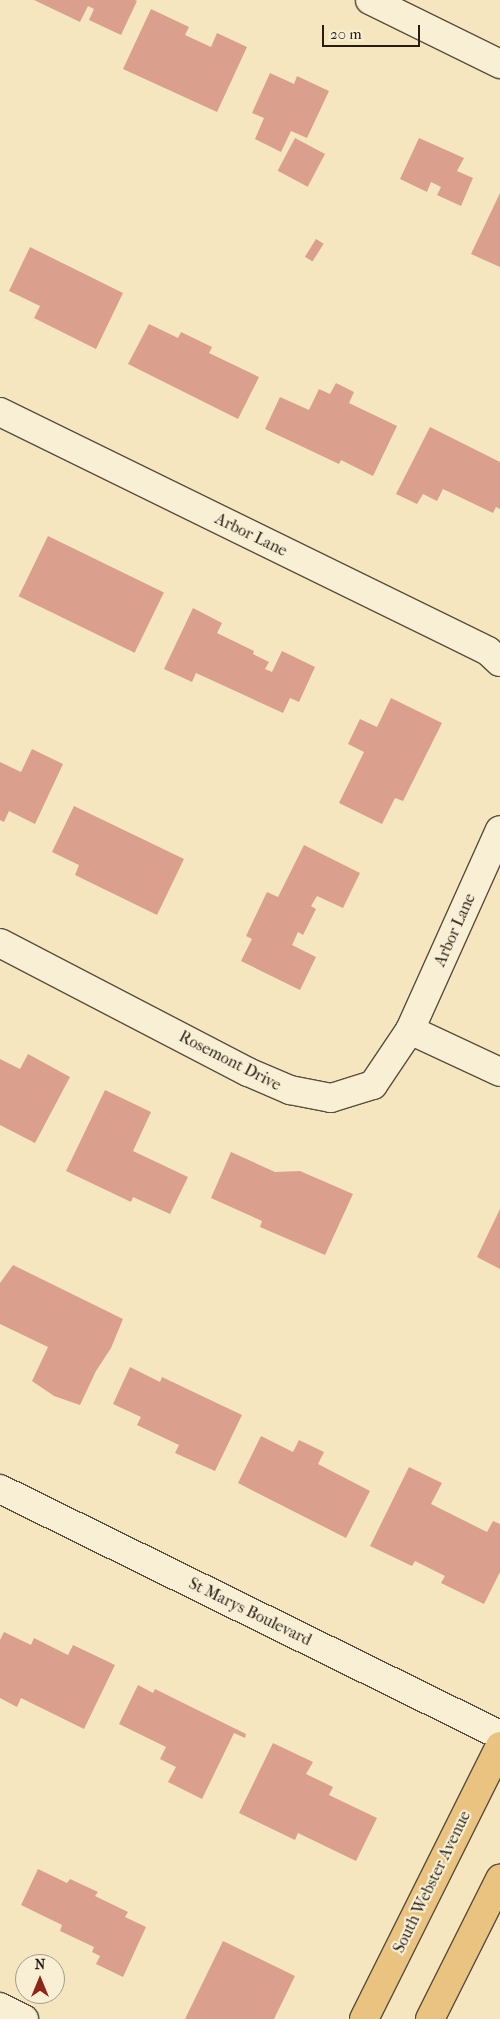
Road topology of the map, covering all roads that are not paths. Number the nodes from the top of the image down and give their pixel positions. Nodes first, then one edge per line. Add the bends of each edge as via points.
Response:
1 (370, 0) edge
2 (500, 64) edge
3 (0, 412) edge
4 (500, 662) edge
5 (500, 830) edge
6 (0, 943) edge
7 (410, 1030) junction
8 (500, 1072) edge
9 (0, 1489) edge
10 (500, 1735) edge
11 (500, 1746) edge
12 (500, 1879) edge
13 (0, 2007) edge
14 (24, 2019) edge
15 (364, 2019) edge
16 (430, 2019) edge

1 - 2 street
3 - 4 street, Arbor Lane via 488,651
5 - 7 street, Arbor Lane
6 - 7 street, Rosemont Drive via 248,1072 290,1090 331,1098 373,1085
7 - 8 street
9 - 10 street, St Marys Boulevard
11 - 15 main road, South Webster Avenue
12 - 16 main road
13 - 14 street

